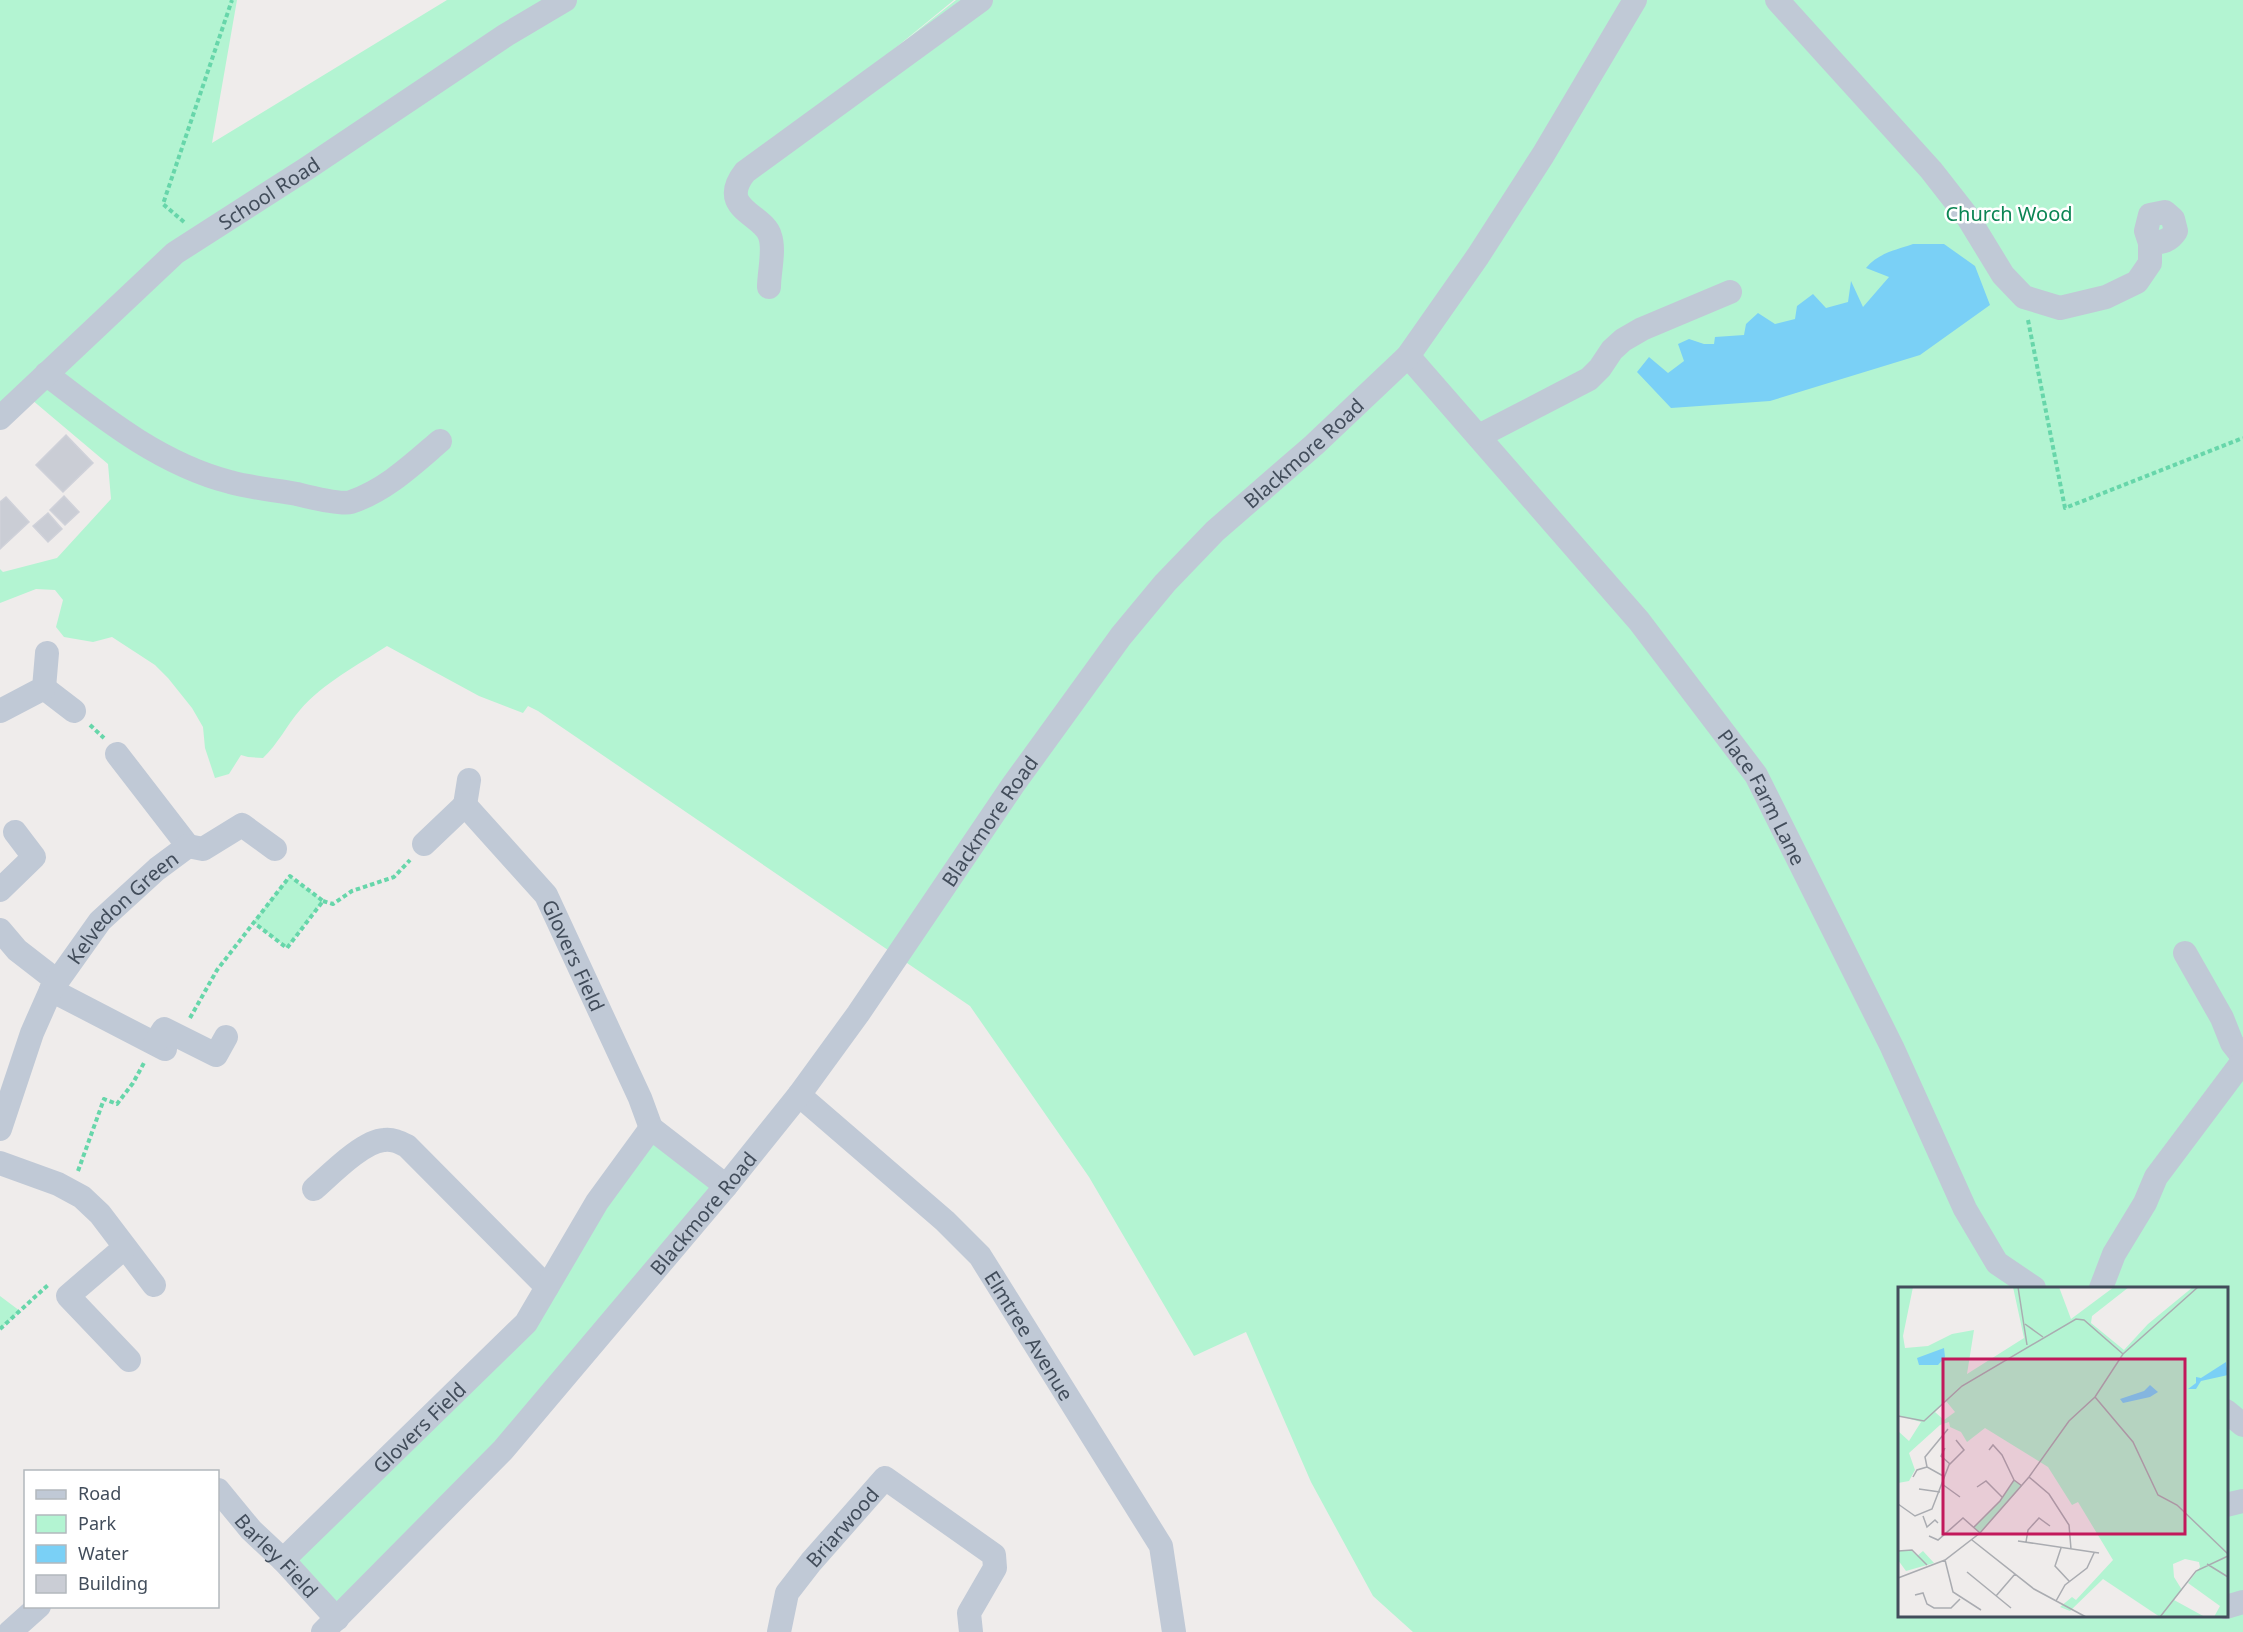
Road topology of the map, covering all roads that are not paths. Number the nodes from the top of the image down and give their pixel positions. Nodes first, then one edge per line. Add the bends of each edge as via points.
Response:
1 (565, 0) edge
2 (981, 0) edge
3 (1635, 0) edge
4 (1776, 0) edge
5 (2150, 243) dead end
6 (769, 287) dead end
7 (1730, 291) dead end
8 (1407, 356) junction
9 (46, 374) junction
10 (0, 418) edge
11 (1479, 436) junction
12 (440, 441) dead end
13 (47, 653) dead end
14 (44, 688) junction
15 (0, 711) edge
16 (74, 711) road end
17 (117, 754) road end
18 (469, 780) dead end
19 (465, 805) junction
20 (15, 832) dead end
21 (424, 844) road end
22 (188, 846) junction
23 (276, 849) dead end
24 (0, 890) edge
25 (0, 930) edge
26 (2185, 953) dead end
27 (54, 986) junction
28 (226, 1036) dead end
29 (2243, 1059) edge
30 (799, 1095) junction
31 (5, 1097) edge
32 (651, 1128) junction
33 (0, 1129) edge
34 (0, 1163) edge
35 (726, 1185) junction
36 (314, 1189) dead end
37 (124, 1248) junction
38 (154, 1285) dead end
39 (547, 1287) junction
40 (2033, 1287) edge
41 (2101, 1287) edge
42 (129, 1360) dead end
43 (219, 1491) edge
44 (2243, 1501) edge
45 (2228, 1505) edge
46 (283, 1560) junction
47 (2243, 1602) edge
48 (2228, 1606) edge
49 (37, 1608) edge
50 (330, 1626) edge
51 (10, 1632) edge
52 (779, 1632) edge
53 (971, 1632) edge
54 (1174, 1632) edge

1 - 9 street, School Road via 175,253
2 - 6 street via 745,172 737,194 741,206 771,236
3 - 8 street, Blackmore Road via 1543,155
4 - 5 street via 1931,170 1967,216 2003,275 2024,297 2060,308 2106,297 2137,282 2150,263
7 - 11 street via 1642,329 1612,350 1588,380
8 - 11 street, Place Farm Lane
8 - 30 street, Blackmore Road via 1314,445 1215,531 1121,636
9 - 10 street, School Road
9 - 12 street via 107,421 190,467 229,482 304,496 348,503 390,484
11 - 40 street, Place Farm Lane via 1639,621 1755,775 1892,1047 1965,1209 1997,1263
13 - 14 street
14 - 15 street
14 - 16 street
17 - 22 street, Kelvedon Green
18 - 19 street
19 - 21 street
19 - 32 street, Glovers Field via 546,895
20 - 24 street via 34,857
22 - 23 street via 203,849 242,825
22 - 27 street, Kelvedon Green via 100,921
25 - 27 street, Kelvedon Green
26 - 29 street
27 - 28 street, Kelvedon Green via 166,1043 216,1055
27 - 31 street, Kelvedon Green
29 - 41 street via 2156,1177 2114,1254
30 - 35 street, Blackmore Road
30 - 54 street, Elmtree Avenue via 980,1256 1161,1546
31 - 33 street, Kelvedon Green
32 - 35 street
32 - 39 street, Glovers Field via 597,1202
34 - 37 street via 82,1197 100,1214
35 - 50 street, Blackmore Road via 503,1450
36 - 39 street via 355,1153 382,1140 395,1140 407,1146
37 - 38 street
37 - 42 street via 68,1296
39 - 46 street, Glovers Field via 526,1323
43 - 46 street, Barley Field
44 - 45 street
46 - 50 street, Barley Field
47 - 48 street
49 - 51 street
52 - 53 street, Briarwood via 787,1593 885,1478 994,1555 996,1568 969,1612

